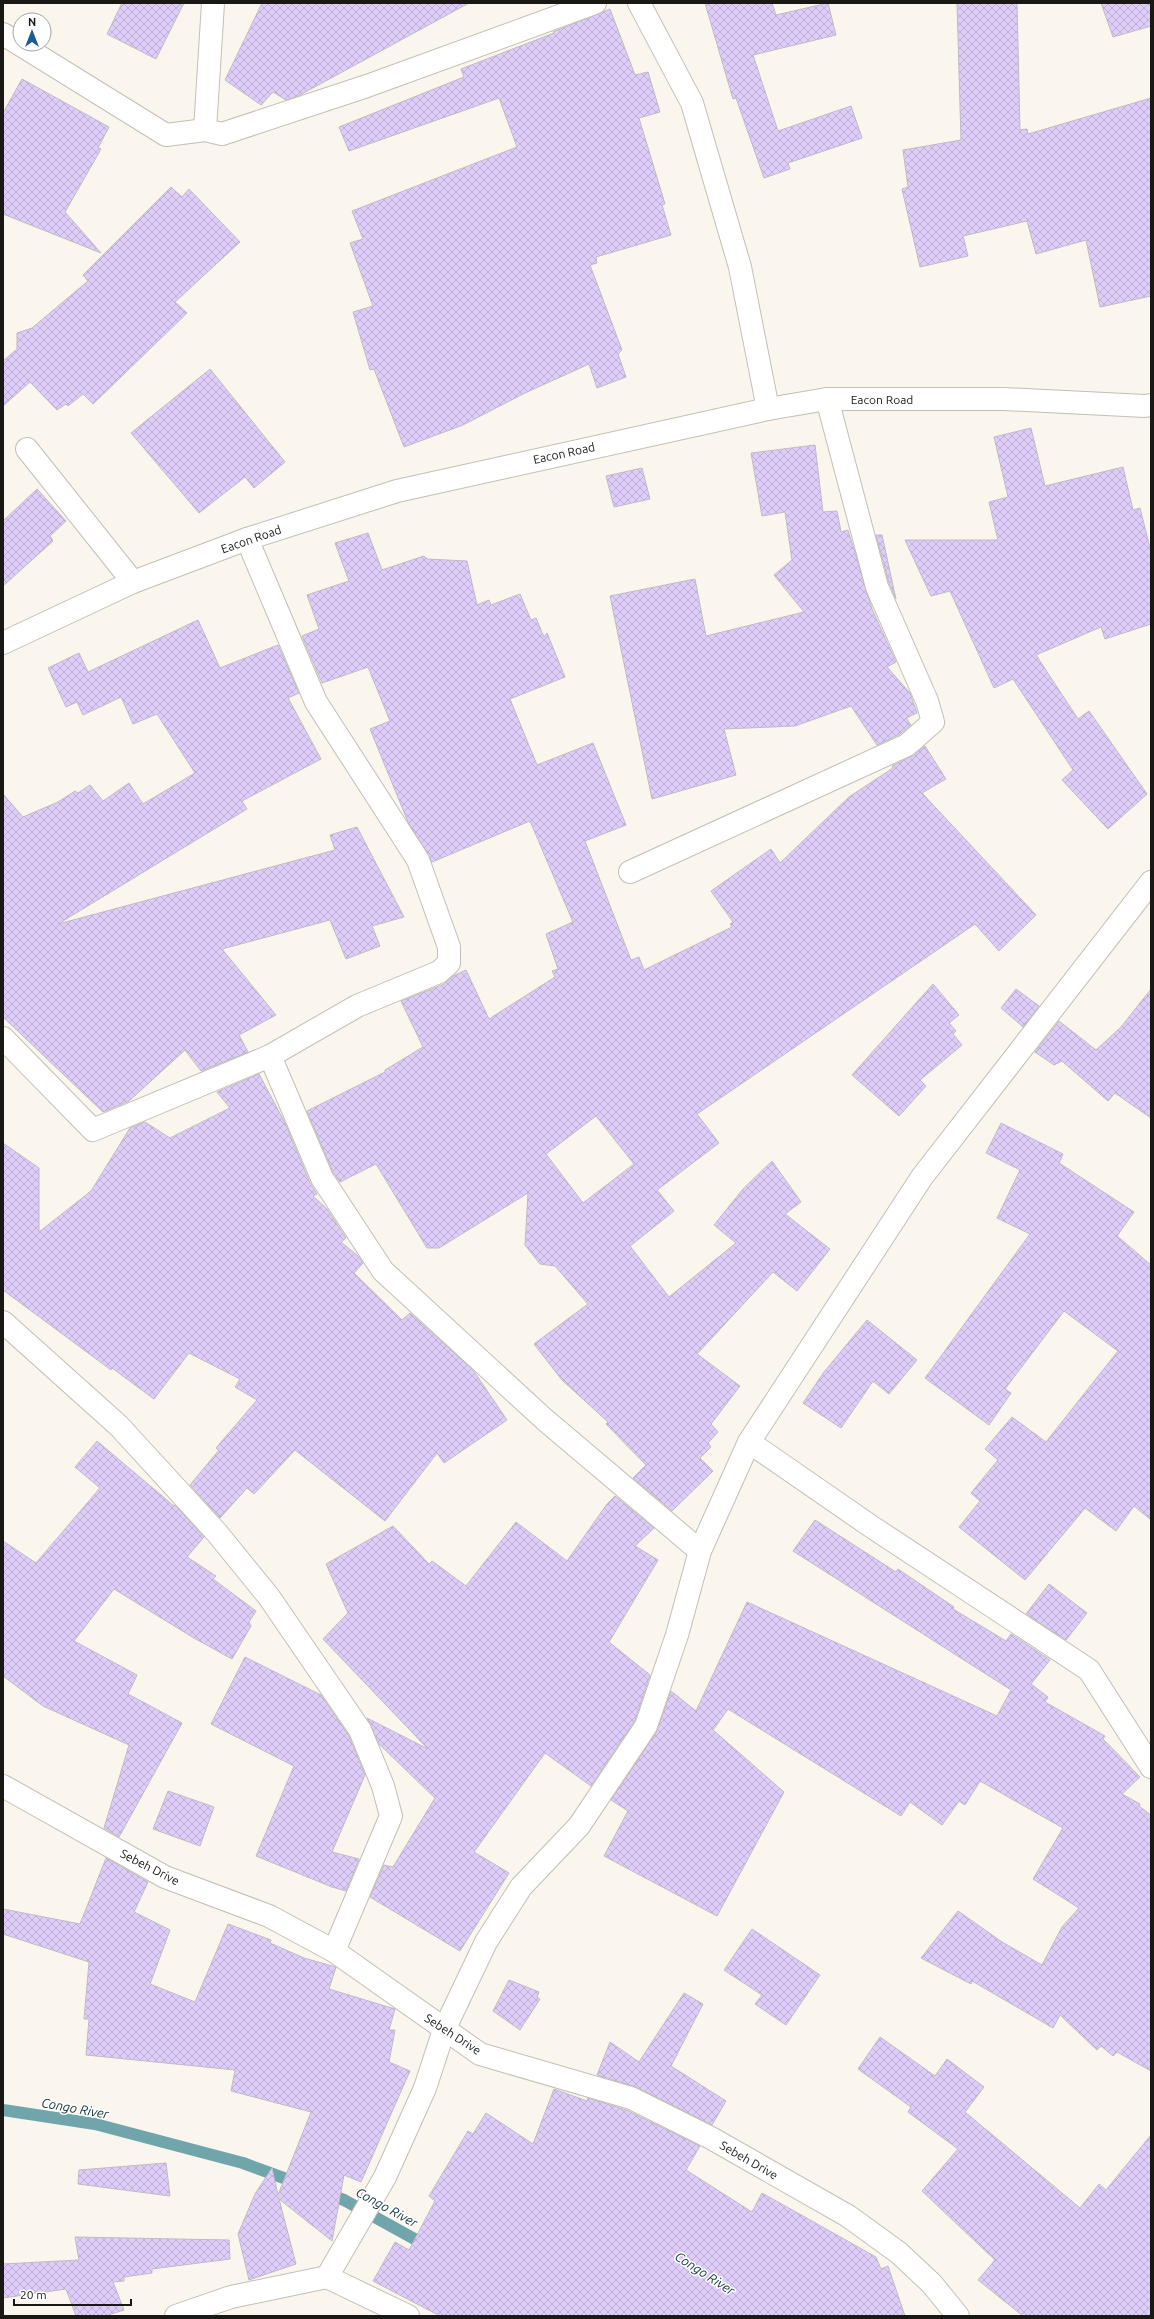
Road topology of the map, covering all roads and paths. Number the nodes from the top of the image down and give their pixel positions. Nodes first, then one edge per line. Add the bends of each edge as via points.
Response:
1 (213, 3) edge
2 (595, 3) edge
3 (639, 3) edge
4 (7, 41) edge
5 (206, 130) junction
6 (827, 399) junction
7 (768, 409) junction
8 (1149, 410) edge
9 (27, 449) dead end
10 (247, 539) junction
11 (133, 582) junction
12 (3, 643) edge
13 (630, 872) dead end
14 (1151, 882) edge
15 (3, 1038) edge
16 (270, 1056) junction
17 (3, 1322) edge
18 (749, 1442) junction
19 (700, 1551) junction
20 (1151, 1767) edge
21 (3, 1786) edge
22 (334, 1951) junction
23 (444, 2030) junction
24 (327, 2277) junction
25 (176, 2316) edge
26 (408, 2316) edge
27 (958, 2316) edge

1 - 5 street
2 - 5 street via 352,91 222,134
3 - 7 street via 692,103 740,267
4 - 5 street via 166,135
6 - 7 street, Eacon Road
6 - 8 street, Eacon Road via 1004,399
6 - 13 street via 877,587 927,701 933,722 907,745
7 - 10 street, Eacon Road via 397,491
9 - 11 street
10 - 11 street, Eacon Road
10 - 16 street via 316,702 418,860 449,947 449,963 439,972 357,1006
11 - 12 street, Eacon Road
14 - 18 street via 922,1177
15 - 16 street via 94,1130
16 - 19 street via 322,1178 383,1271 544,1419
17 - 22 street via 119,1426 217,1533 268,1597 360,1730 383,1786 391,1816
18 - 19 street
18 - 20 street via 872,1527 1089,1670
19 - 23 street via 677,1635 646,1726 579,1826 521,1887 486,1942
21 - 22 street, Sebeh Drive via 165,1877 269,1916
22 - 23 street, Sebeh Drive
23 - 24 street via 425,2088 385,2177
23 - 27 street, Sebeh Drive via 480,2054 631,2098 711,2138 848,2216 886,2243 932,2284
24 - 25 street via 231,2297
24 - 26 street

